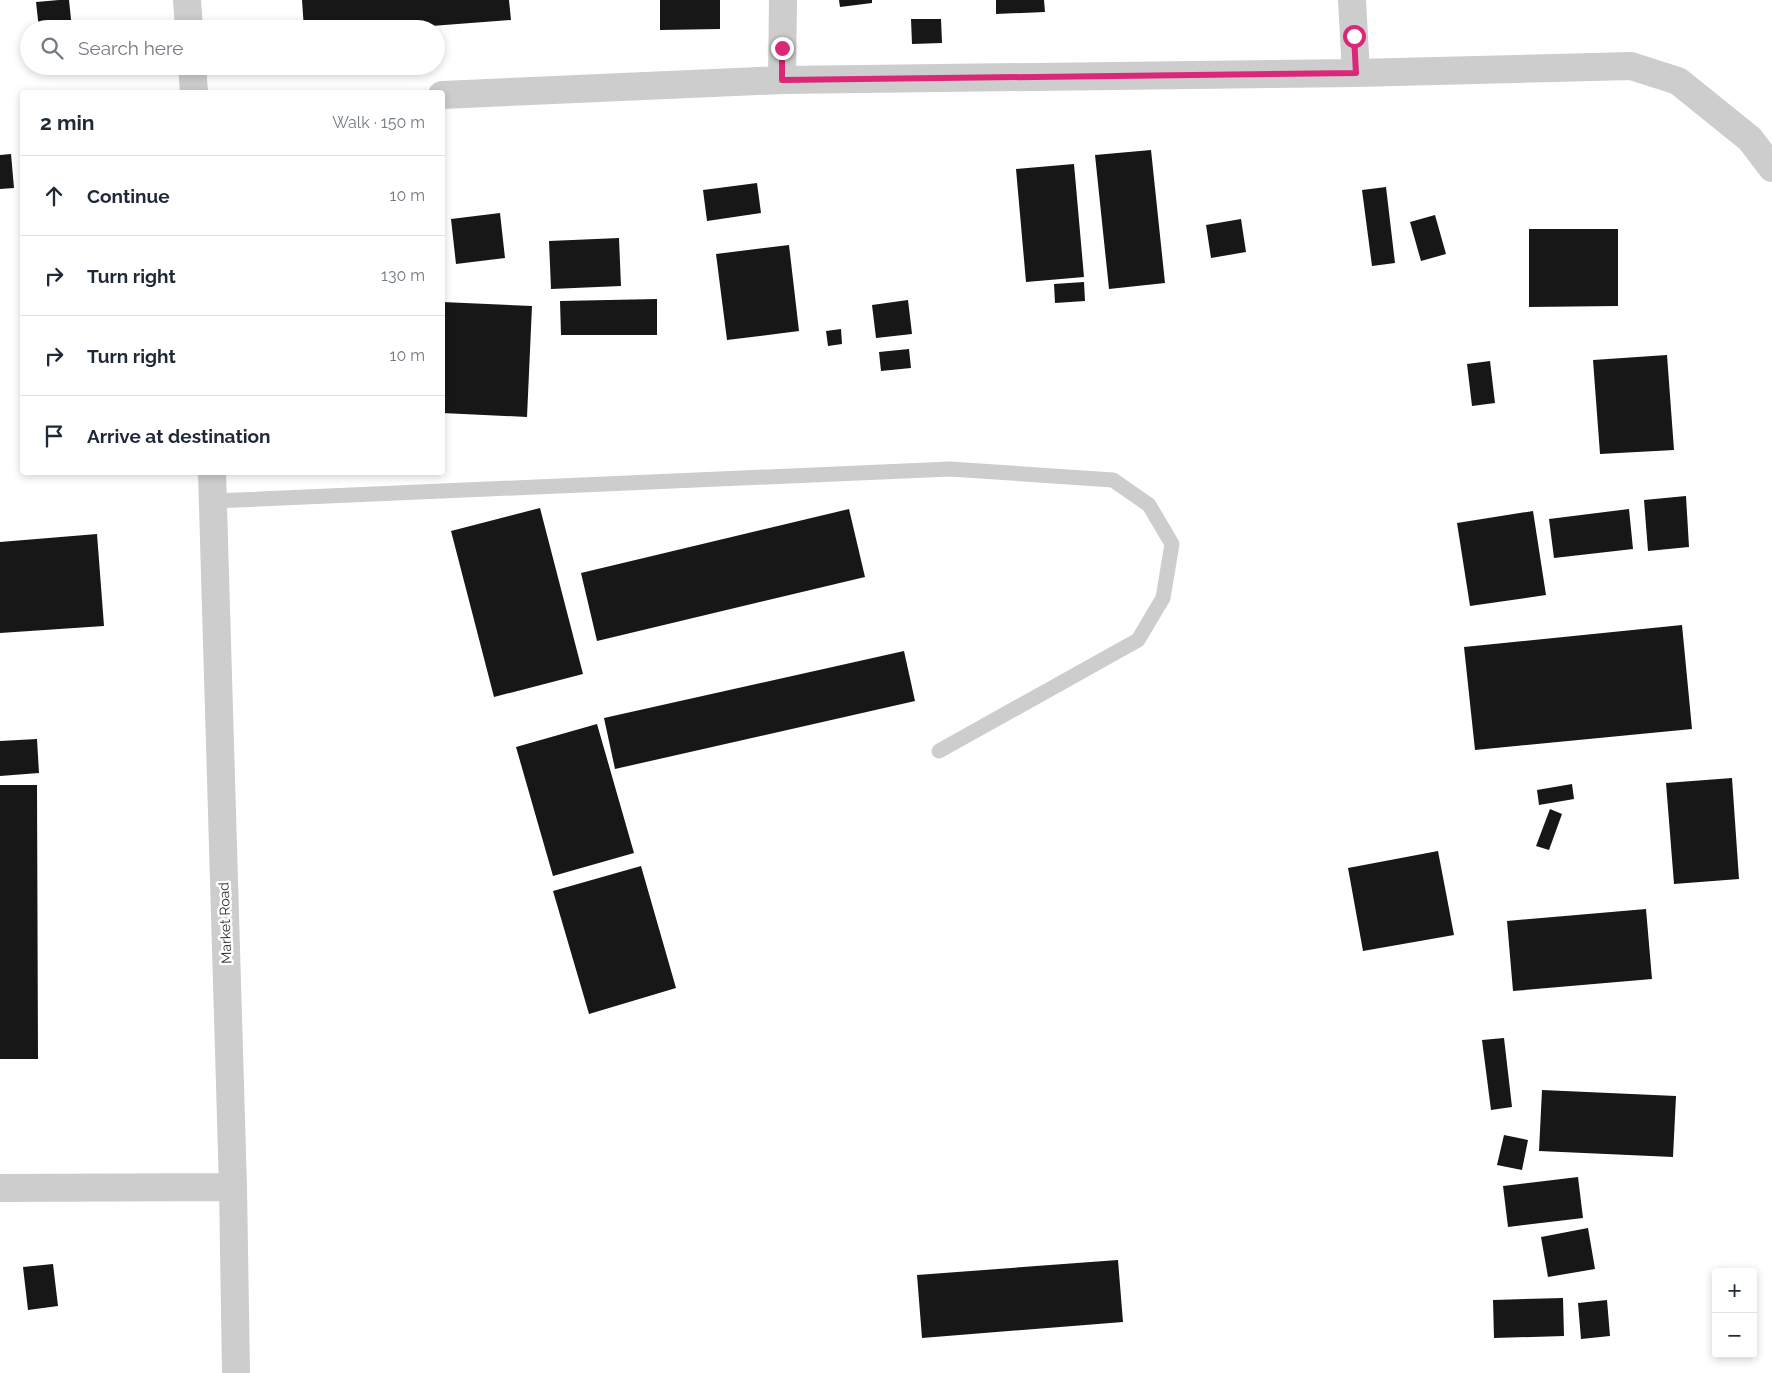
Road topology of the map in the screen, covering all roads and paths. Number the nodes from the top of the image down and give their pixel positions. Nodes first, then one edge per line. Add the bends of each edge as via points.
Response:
1 (187, 0) edge
2 (783, 0) edge
3 (1352, 0) edge
4 (188, 20) edge
5 (1356, 73) junction
6 (193, 75) edge
7 (782, 80) junction
8 (194, 90) edge
9 (445, 95) edge
10 (1772, 168) edge
11 (212, 475) edge
12 (213, 501) junction
13 (939, 751) dead end
14 (0, 1188) edge
15 (233, 1188) junction
16 (236, 1373) edge

1 - 4 street
2 - 7 street
3 - 5 street
5 - 7 street
5 - 10 street via 1631,66 1678,82 1750,139
6 - 8 street
7 - 9 street
11 - 12 street, Market Road
12 - 13 lane via 950,469 1113,480 1149,505 1172,544 1163,598 1138,640
12 - 15 street, Market Road
14 - 15 street
15 - 16 street, Market Road

